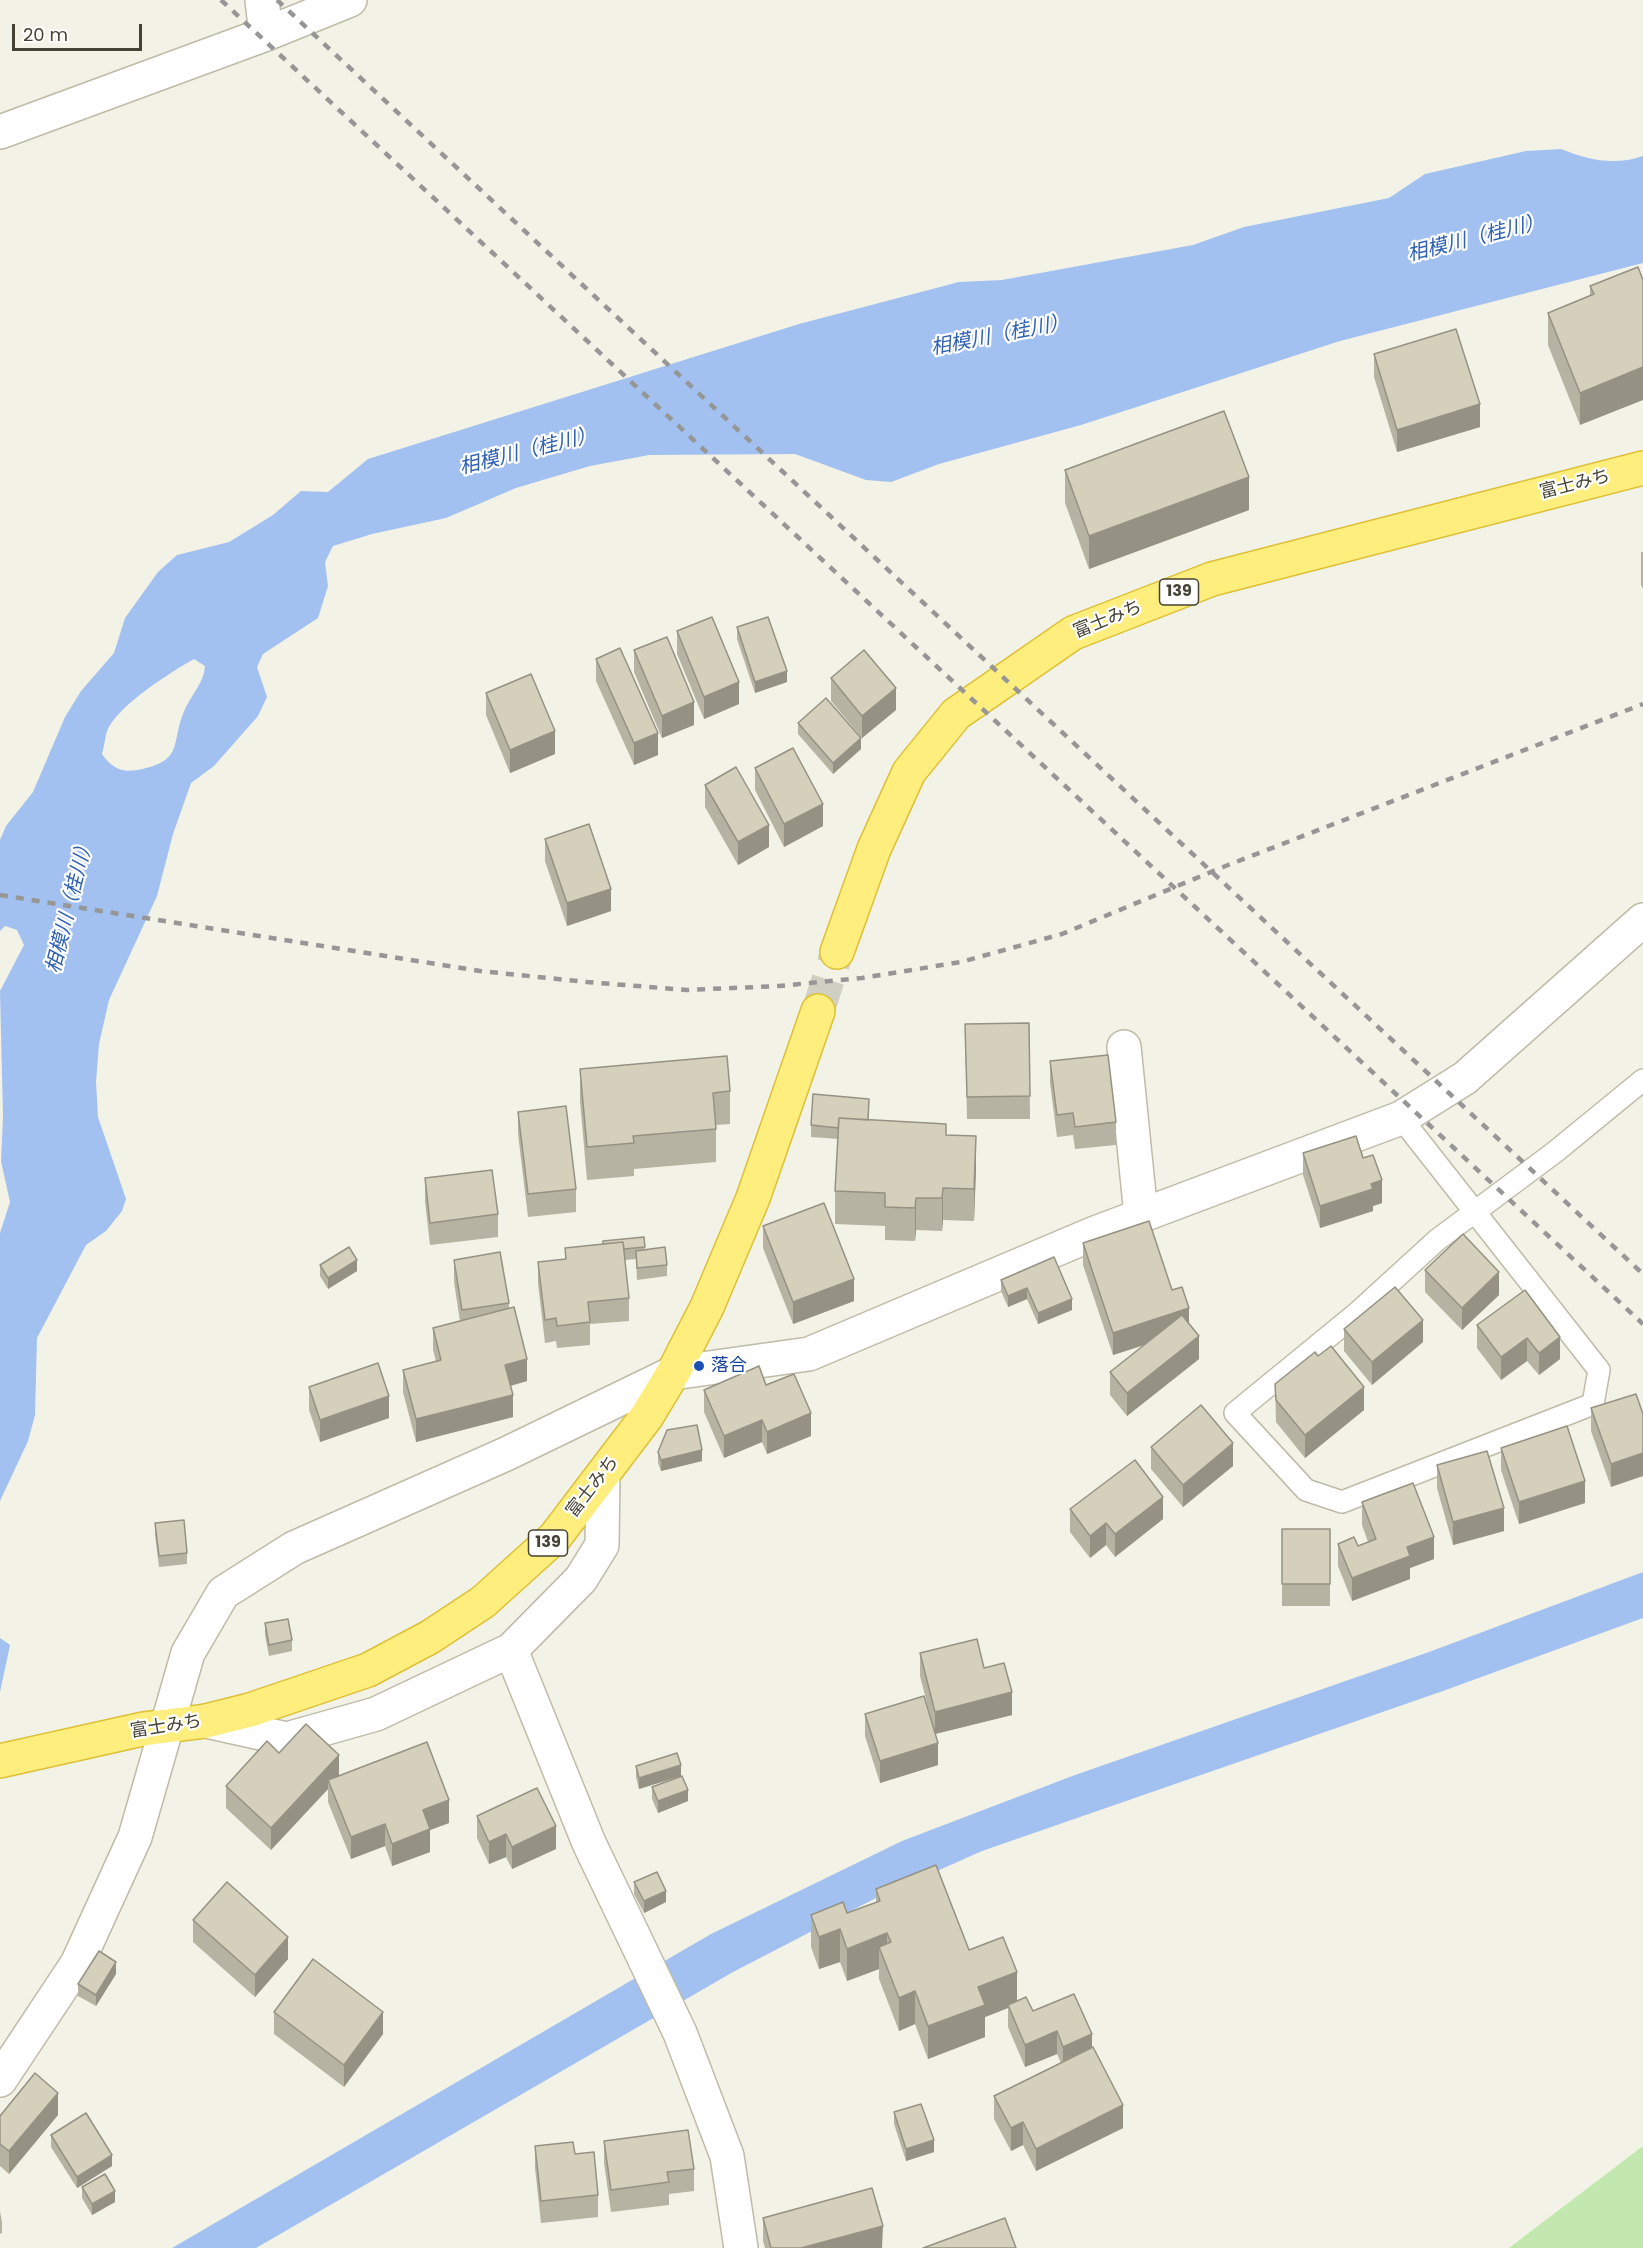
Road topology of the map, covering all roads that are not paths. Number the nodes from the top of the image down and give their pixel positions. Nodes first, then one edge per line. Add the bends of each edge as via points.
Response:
1 (262, 0) edge
2 (350, 0) edge
3 (266, 34) junction
4 (0, 132) edge
5 (1643, 468) edge
6 (1643, 920) edge
7 (837, 952) tunnel mouth
8 (818, 1011) tunnel mouth
9 (1124, 1047) dead end
10 (1643, 1080) edge
11 (1401, 1118) junction
12 (1475, 1212) junction
13 (1142, 1215) junction
14 (673, 1373) junction
15 (603, 1474) junction
16 (511, 1650) junction
17 (206, 1721) junction
18 (166, 1726) junction
19 (0, 1761) edge
20 (0, 2080) edge
21 (741, 2248) edge

1 - 3 street
2 - 3 street
3 - 4 street
5 - 7 highway, 富士みち / 139 via 1212,579 1073,633 956,714 909,772 874,849
6 - 11 street via 1465,1078
8 - 14 highway, 富士みち / 139 via 753,1198 707,1307
9 - 13 street
10 - 12 lane
11 - 12 lane
11 - 13 street
12 - 12 lane via 1235,1413 1306,1490 1342,1502 1593,1404 1599,1370
13 - 14 street via 809,1354
14 - 15 highway, 富士みち / 139 via 647,1416
14 - 18 street via 506,1454 294,1548 223,1593 188,1653
15 - 16 street via 602,1545 580,1579
15 - 17 highway, 富士みち / 139 via 555,1537 483,1602 430,1637 368,1670
16 - 17 street via 376,1714 287,1739
16 - 21 street via 589,1843 680,2033 727,2156
17 - 18 highway, 富士みち / 139
18 - 19 highway, 富士みち / 139
18 - 20 street via 135,1837 77,1964

